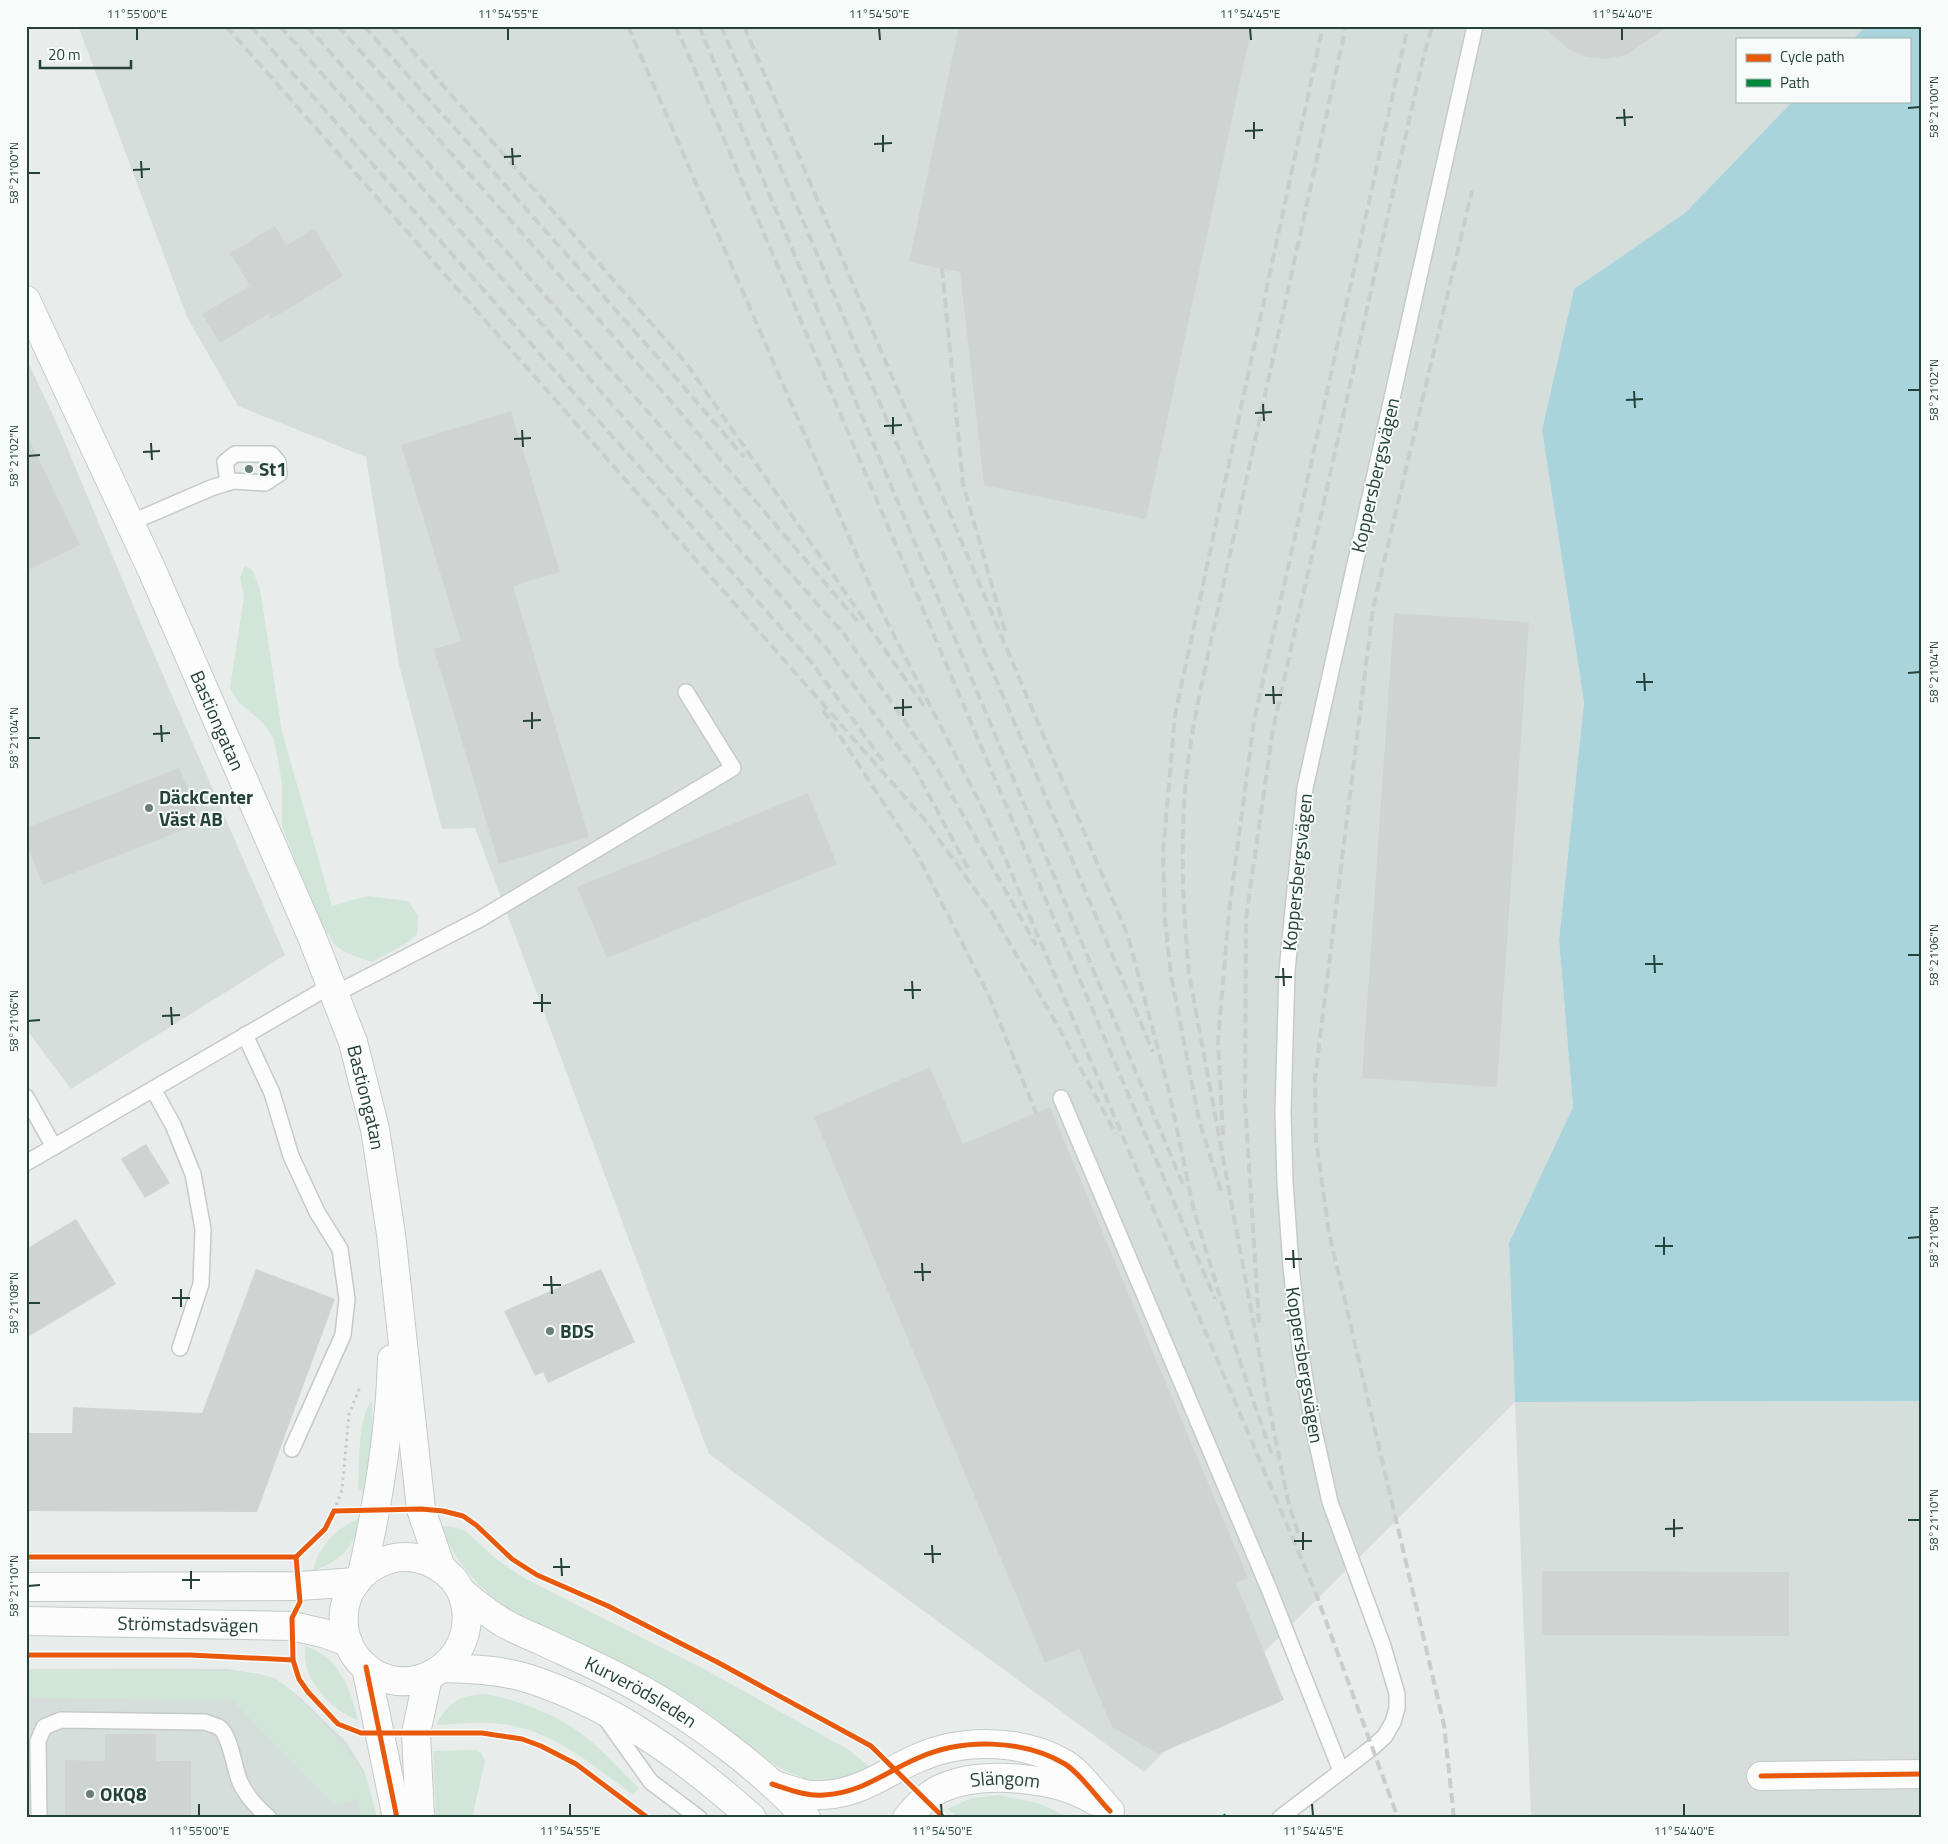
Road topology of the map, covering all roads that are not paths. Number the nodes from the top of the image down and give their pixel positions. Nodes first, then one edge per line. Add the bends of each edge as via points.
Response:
1 (1475, 26) edge
2 (26, 300) edge
3 (228, 483) dead end
4 (130, 523) junction
5 (686, 692) dead end
6 (333, 990) junction
7 (245, 1035) junction
8 (153, 1089) junction
9 (26, 1098) edge
10 (1060, 1098) dead end
11 (54, 1147) junction
12 (26, 1163) edge
13 (395, 1273) junction
14 (180, 1348) dead end
15 (292, 1450) dead end
16 (441, 1568) junction
17 (359, 1578) junction
18 (26, 1587) edge
19 (461, 1591) junction
20 (26, 1621) edge
21 (348, 1642) junction
22 (366, 1667) junction
23 (436, 1672) junction
24 (598, 1707) junction
25 (1341, 1771) junction
26 (1922, 1774) edge
27 (1761, 1776) dead end
28 (772, 1784) junction
29 (1114, 1814) edge
30 (39, 1818) edge
31 (269, 1818) edge
32 (396, 1818) edge
33 (420, 1818) edge
34 (699, 1818) edge
35 (752, 1818) edge
36 (806, 1818) edge
37 (908, 1818) edge
38 (1280, 1818) edge

1 - 25 lane, Koppersbergsvägen via 1305,788 1287,971 1283,1104 1285,1182 1300,1349 1330,1502 1383,1646 1397,1694 1393,1722 1384,1736
2 - 4 main road, Bastiongatan
3 - 4 lane
4 - 6 main road, Bastiongatan
5 - 6 lane via 733,768 480,919
6 - 7 lane
6 - 13 main road, Bastiongatan via 353,1042 375,1129
7 - 8 lane
7 - 15 lane via 272,1093 291,1156 317,1212 340,1248 347,1299 343,1335
8 - 11 lane
8 - 14 lane via 194,1174 203,1229 201,1284
9 - 11 lane
10 - 25 lane via 1269,1589
11 - 12 lane
13 - 16 main road, Bastiongatan via 421,1509
13 - 17 main road, Bastiongatan via 391,1398 376,1511
16 - 17 main road, Kurverödsleden via 415,1558 396,1558 378,1563
16 - 19 main road, Kurverödsleden
17 - 18 main road, Strömstadsvägen via 300,1586
17 - 21 main road, Kurverödsleden via 344,1610
19 - 23 main road, Kurverödsleden via 467,1612 466,1633 458,1653
19 - 28 main road, Kurverödsleden via 503,1623 644,1691 727,1746
20 - 21 main road, Strömstadsvägen via 269,1625 312,1630
21 - 22 main road, Kurverödsleden
22 - 23 main road, Kurverödsleden via 395,1680 412,1681
22 - 32 main road
23 - 24 main road, Kurverödsleden via 481,1670 529,1679
23 - 33 main road via 416,1733
24 - 34 lane via 651,1782
24 - 35 main road, Kurverödsleden via 660,1743
25 - 38 lane, Koppersbergsvägen
26 - 27 main road
28 - 29 main road, Slängom via 823,1796 869,1784 917,1758 947,1747 1006,1746 1027,1750 1066,1765
28 - 36 main road, Kurverödsleden
29 - 37 main road, Slängom via 1084,1794 1054,1785 992,1778 963,1781 941,1788 926,1798
30 - 31 lane via 38,1741 44,1727 61,1720 205,1722 220,1728 246,1794

